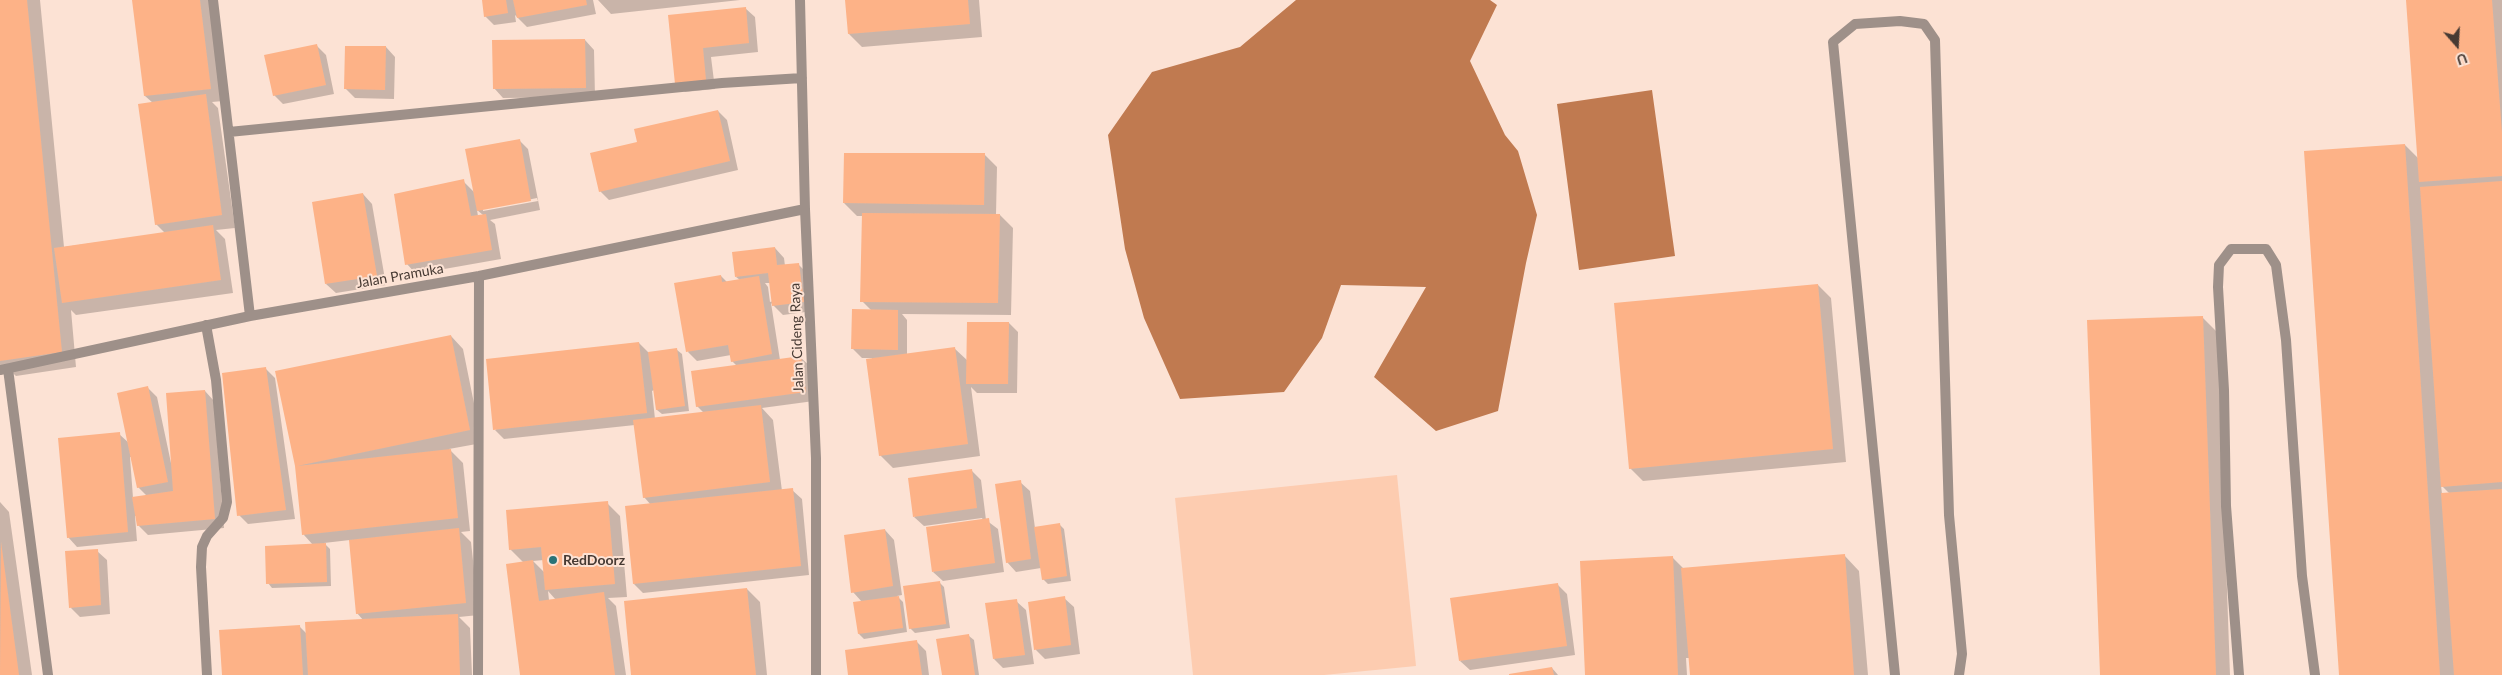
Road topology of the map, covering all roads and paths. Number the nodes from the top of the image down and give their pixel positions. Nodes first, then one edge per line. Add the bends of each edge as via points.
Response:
1 (213, 0) edge
2 (800, 0) edge
3 (802, 78) junction
4 (229, 132) junction
5 (805, 209) junction
6 (479, 276) junction
7 (250, 316) junction
8 (206, 325) junction
9 (4, 369) edge
10 (48, 675) edge
11 (207, 675) edge
12 (478, 675) edge
13 (816, 675) edge
14 (1895, 675) edge
15 (1959, 675) edge
16 (2239, 675) edge
17 (2315, 675) edge

1 - 4 street
2 - 3 street, Jalan Cideng Raya
3 - 4 street via 722,83
3 - 5 street, Jalan Cideng Raya
4 - 7 street
5 - 6 street, Jalan Pramuka
5 - 13 street, Jalan Cideng Raya via 816,458
6 - 7 street, Jalan Pramuka
6 - 12 street
7 - 8 street, Jalan Pramuka
8 - 9 street, Jalan Pramuka
8 - 11 street via 216,380 227,502 223,518 202,547 200,567
9 - 10 street
14 - 15 street via 1833,42 1855,24 1900,21 1924,24 1935,40 1949,515 1962,654
16 - 17 street via 2226,506 2218,287 2219,265 2231,249 2266,249 2276,265 2286,340 2302,576

